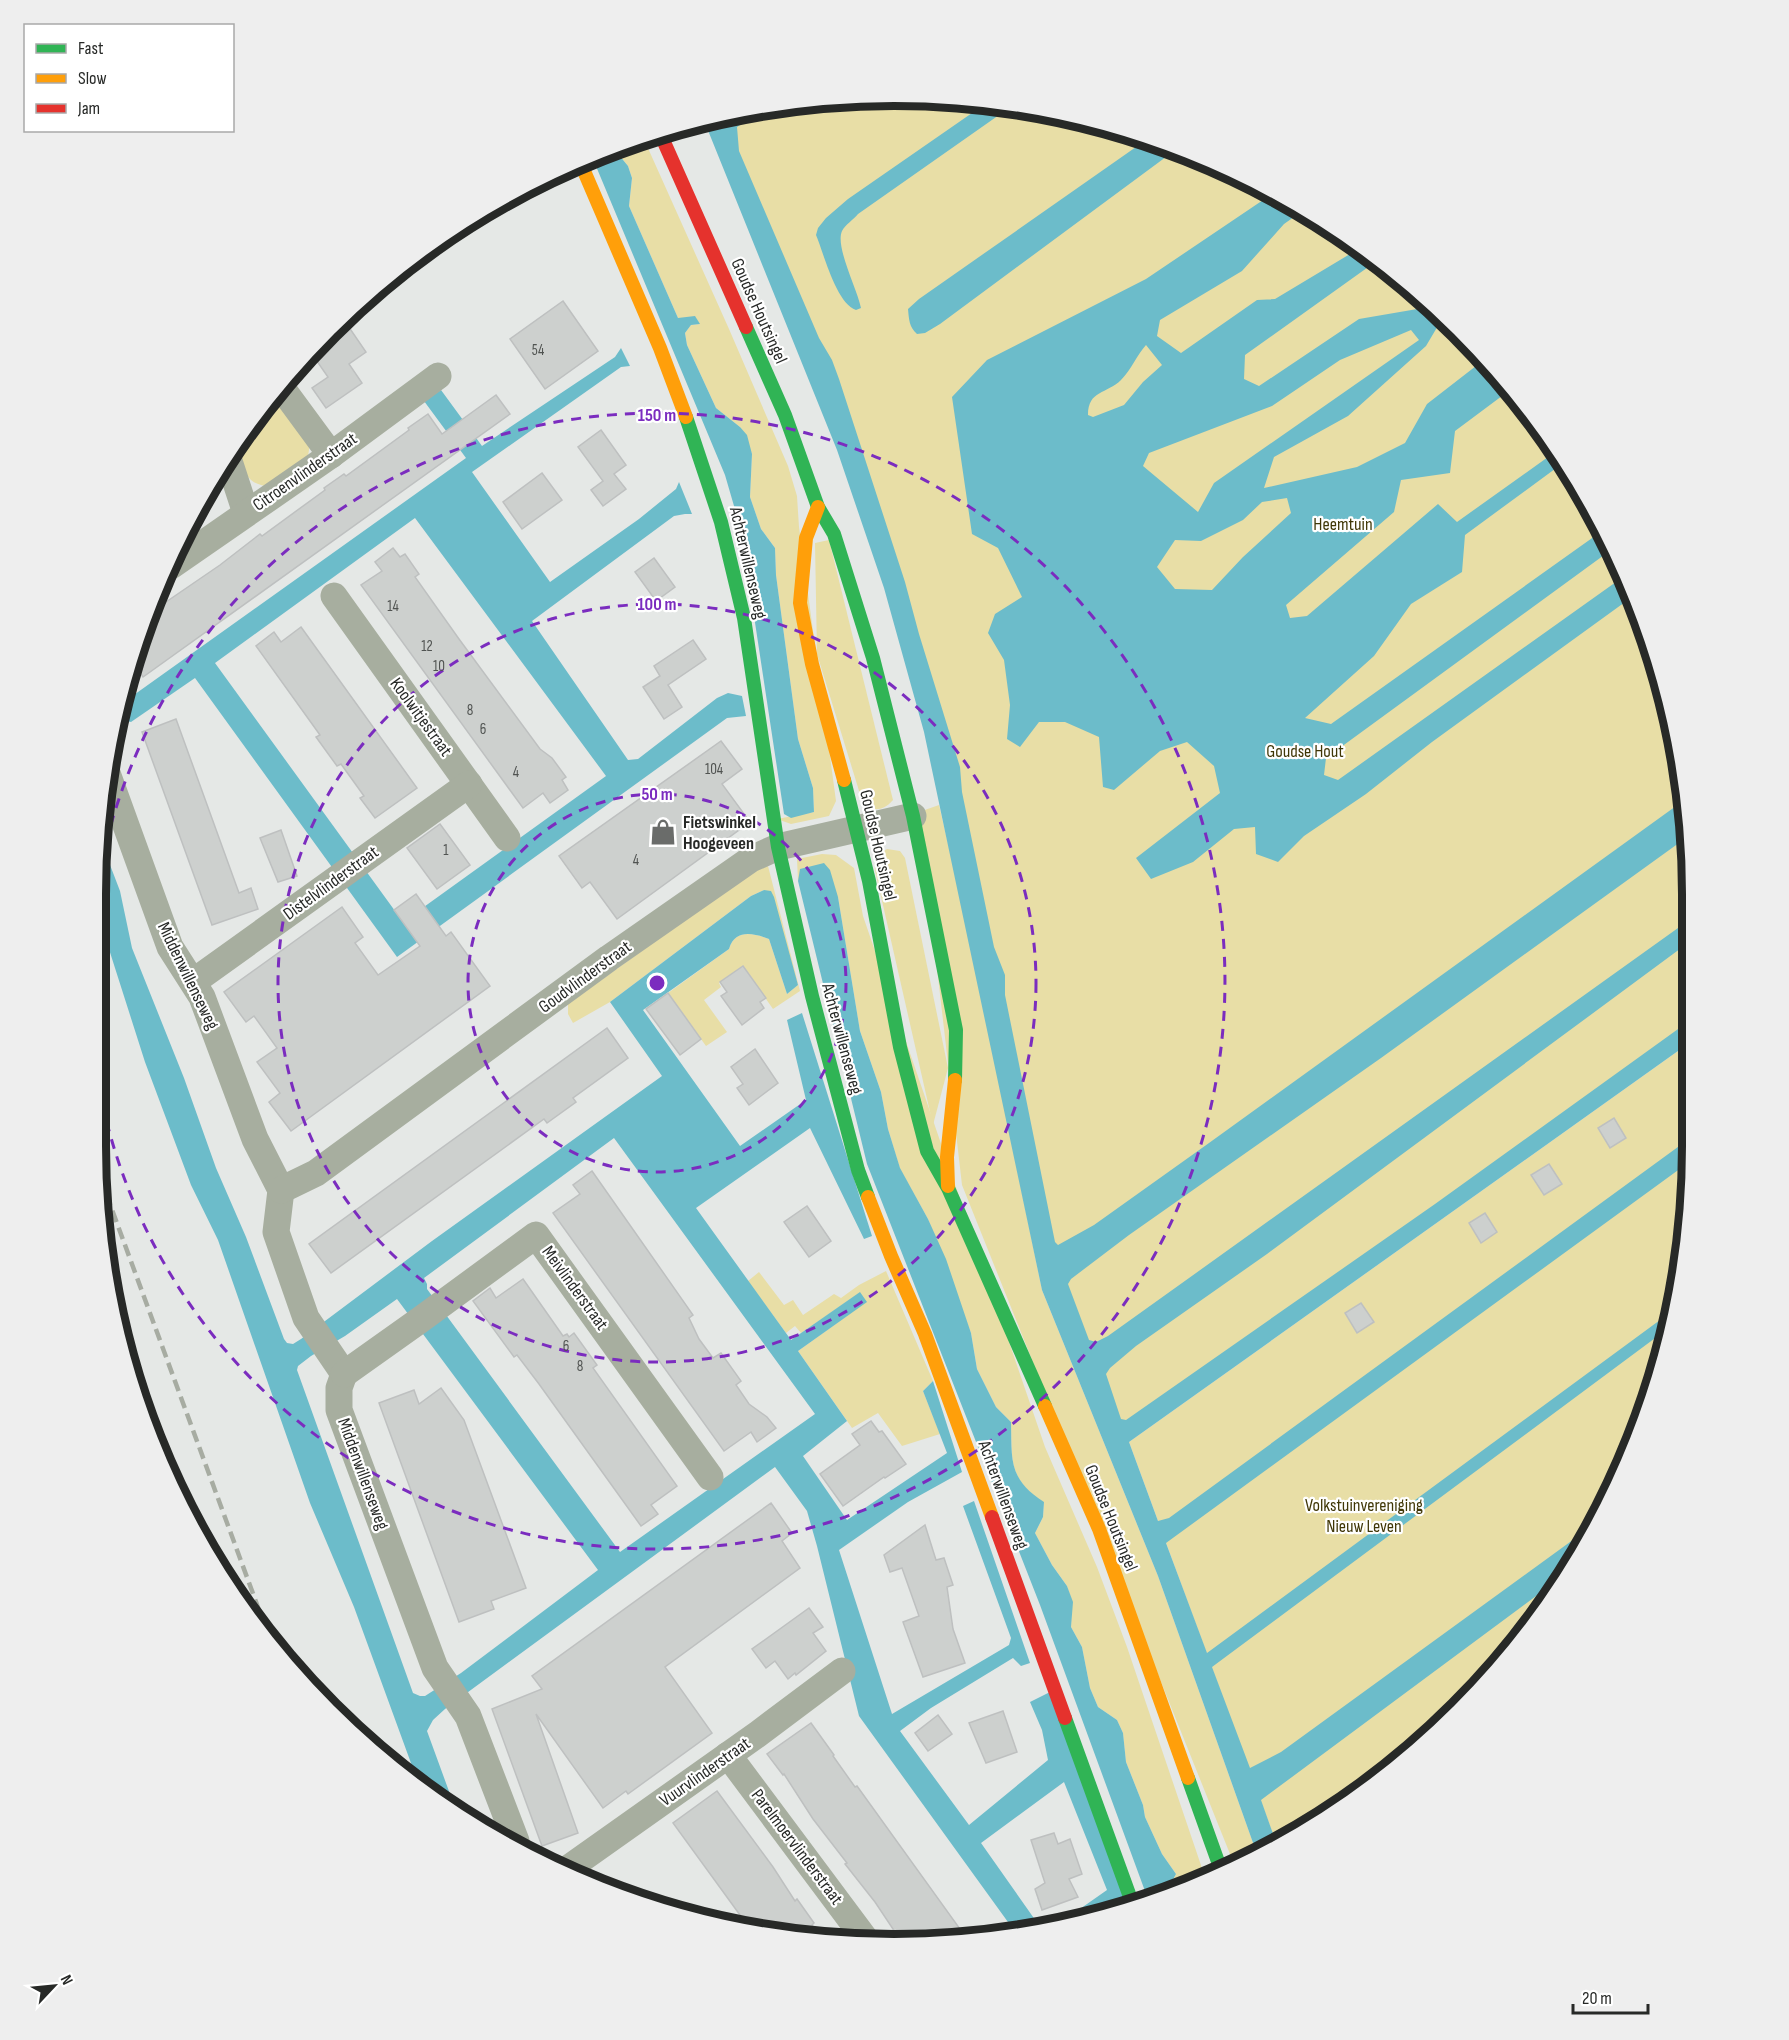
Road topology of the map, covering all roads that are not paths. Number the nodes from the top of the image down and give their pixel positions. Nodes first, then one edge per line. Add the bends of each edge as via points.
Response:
1 (664, 141) edge
2 (584, 170) edge
3 (438, 376) dead end
4 (286, 394) edge
5 (331, 455) junction
6 (232, 469) edge
7 (818, 507) junction
8 (246, 513) junction
9 (182, 558) edge
10 (334, 596) dead end
11 (469, 784) junction
12 (113, 790) edge
13 (913, 816) junction
14 (857, 828) junction
15 (507, 838) dead end
16 (778, 848) junction
17 (193, 982) junction
18 (948, 1188) junction
19 (281, 1190) junction
20 (344, 1374) junction
21 (710, 1477) dead end
22 (842, 1671) dead end
23 (728, 1755) junction
24 (514, 1835) edge
25 (1219, 1863) edge
26 (573, 1865) edge
27 (1130, 1897) edge
28 (861, 1933) edge

1 - 7 main road, Goudse Houtsingel via 784,415
2 - 16 main road, Achterwillenseweg via 660,348 721,522 744,618
3 - 5 street, Citroenvlinderstraat
4 - 5 street
5 - 8 street, Citroenvlinderstraat
6 - 8 street
7 - 13 main road, Goudse Houtsingel via 834,534 873,658
7 - 14 main road, Goudse Houtsingel via 806,538 800,603 812,664
8 - 9 street, Citroenvlinderstraat
10 - 11 street, Koolwitjestraat
11 - 15 street, Koolwitjestraat
11 - 17 street, Distelvlinderstraat
12 - 17 street, Middenwillenseweg via 170,947
13 - 14 street, Goudvlinderstraat
13 - 18 main road, Goudse Houtsingel via 956,1030
14 - 16 street, Goudvlinderstraat
14 - 18 main road, Goudse Houtsingel via 900,1047 927,1151
16 - 19 street, Goudvlinderstraat via 751,859 316,1173
16 - 27 main road, Achterwillenseweg via 858,1170 925,1334
17 - 19 street, Middenwillenseweg via 255,1139
18 - 25 main road, Goudse Houtsingel via 1099,1529
19 - 20 street via 276,1232 306,1318
20 - 21 street, Meivlinderstraat via 536,1235
20 - 24 street, Middenwillenseweg via 339,1388 339,1410 435,1668 468,1716
22 - 23 street, Vuurvlinderstraat
23 - 26 street, Vuurvlinderstraat
23 - 28 street, Parelmoervlinderstraat

